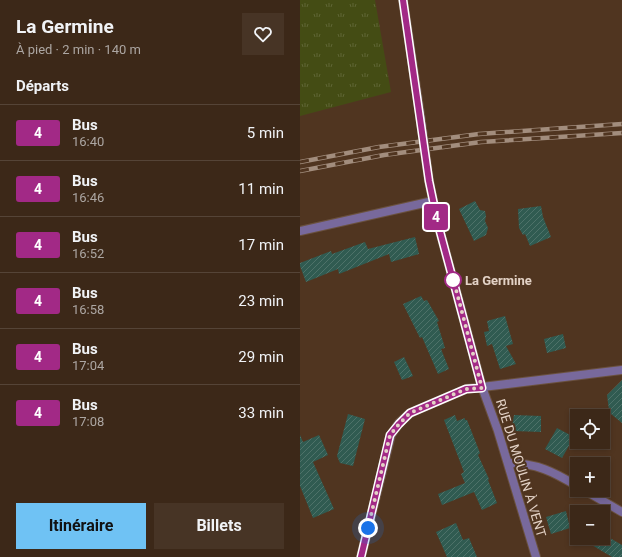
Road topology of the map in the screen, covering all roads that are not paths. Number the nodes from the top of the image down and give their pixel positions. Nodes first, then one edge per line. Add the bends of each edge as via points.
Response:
1 (403, 0) edge
2 (433, 201) junction
3 (300, 231) edge
4 (622, 370) edge
5 (482, 388) junction
6 (508, 463) junction
7 (570, 482) edge
8 (596, 497) edge
9 (622, 512) edge
10 (361, 557) edge
11 (536, 557) edge

1 - 2 street, RUE DU MOULIN À VENT, bridge
2 - 3 street
2 - 5 street, RUE DU MOULIN À VENT
4 - 5 street
5 - 6 street, RUE DU MOULIN À VENT
5 - 10 street via 466,389 410,413 394,429 390,435
6 - 7 street via 544,468
6 - 11 street, RUE DU MOULIN À VENT
8 - 9 street

